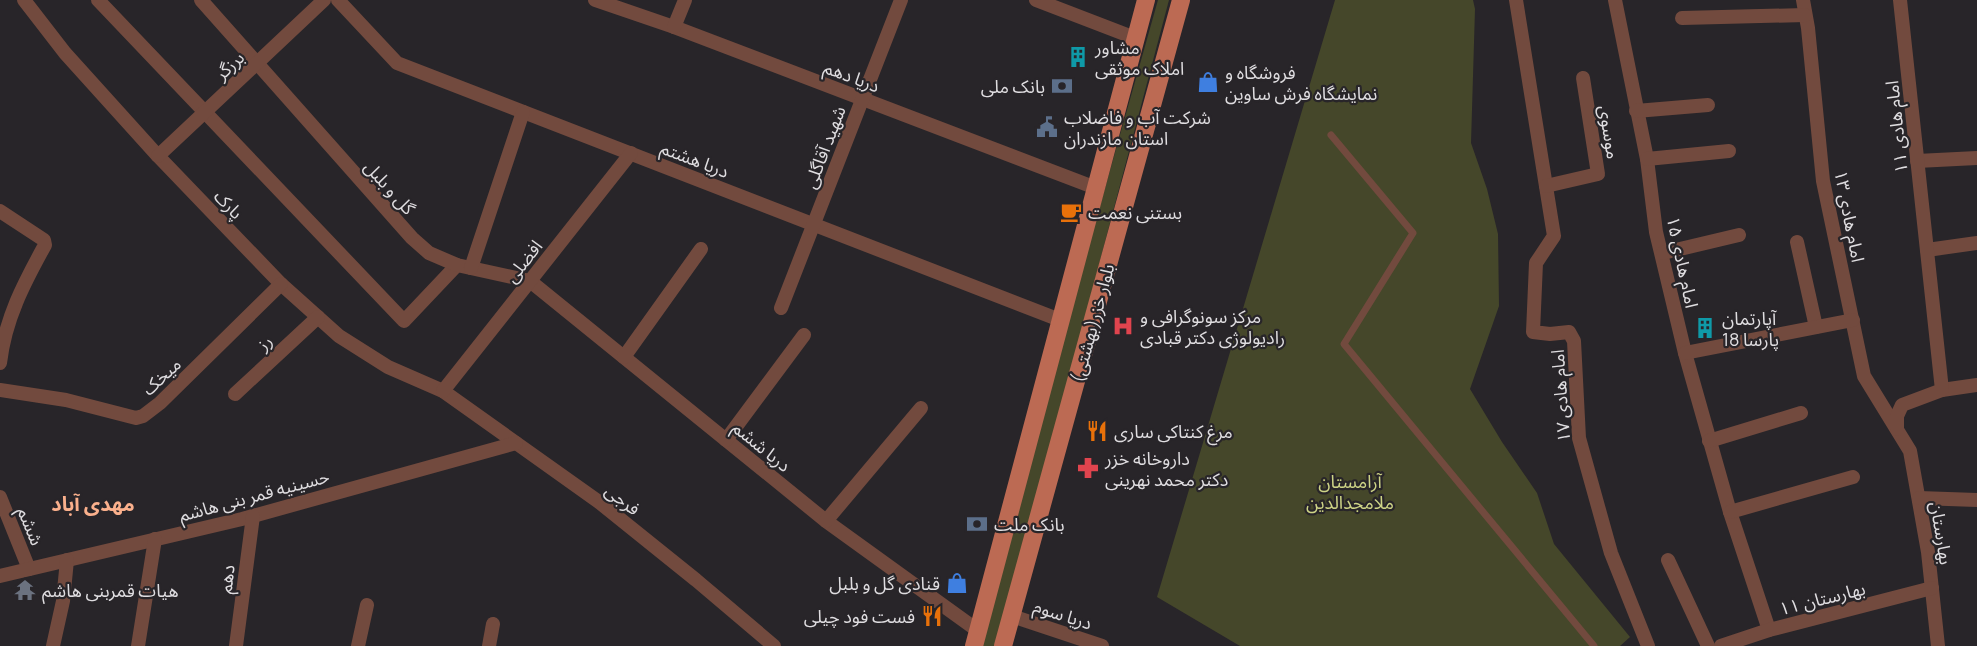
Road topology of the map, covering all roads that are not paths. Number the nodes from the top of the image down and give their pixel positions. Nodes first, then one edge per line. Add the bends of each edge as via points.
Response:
1 (24, 0) edge
2 (98, 0) edge
3 (201, 0) edge
4 (324, 0) edge
5 (338, 0) edge
6 (595, 0) edge
7 (685, 0) edge
8 (901, 0) edge
9 (1036, 0) edge
10 (1146, 0) edge
11 (1181, 0) edge
12 (1516, 0) edge
13 (1615, 0) edge
14 (1803, 0) edge
15 (1900, 0) edge
16 (1806, 15) junction
17 (1682, 18) dead end
18 (674, 27) junction
19 (1135, 38) junction
20 (256, 64) junction
21 (1583, 78) dead end
22 (862, 100) junction
23 (1708, 105) dead end
24 (1636, 111) junction
25 (205, 112) junction
26 (523, 112) junction
27 (1331, 135) dead end
28 (1729, 151) dead end
29 (631, 153) junction
30 (158, 156) junction
31 (1977, 158) edge
32 (1647, 159) junction
33 (1917, 161) junction
34 (1546, 186) junction
35 (1096, 188) junction
36 (0, 211) edge
37 (814, 224) junction
38 (1739, 235) dead end
39 (1797, 242) dead end
40 (1977, 243) edge
41 (700, 249) dead end
42 (1927, 250) junction
43 (1663, 253) junction
44 (464, 267) junction
45 (530, 281) junction
46 (281, 284) junction
47 (781, 308) dead end
48 (318, 317) junction
49 (1060, 320) junction
50 (1853, 320) junction
51 (1816, 327) junction
52 (804, 335) dead end
53 (1684, 353) junction
54 (624, 357) junction
55 (0, 363) edge
56 (1977, 385) edge
57 (0, 390) edge
58 (1942, 390) junction
59 (443, 391) junction
60 (235, 394) dead end
61 (921, 408) dead end
62 (1801, 413) dead end
63 (1897, 429) junction
64 (726, 440) junction
65 (1709, 441) junction
66 (516, 443) junction
67 (1853, 477) dead end
68 (0, 497) edge
69 (1919, 498) junction
70 (1977, 500) edge
71 (1730, 512) junction
72 (253, 516) junction
73 (826, 521) junction
74 (155, 539) junction
75 (67, 560) junction
76 (1668, 560) dead end
77 (29, 569) junction
78 (0, 576) edge
79 (1932, 588) junction
80 (367, 605) dead end
81 (1012, 616) junction
82 (493, 624) dead end
83 (1769, 630) junction
84 (975, 638) edge
85 (53, 646) edge
86 (138, 646) edge
87 (236, 646) edge
88 (358, 646) edge
89 (489, 646) edge
90 (774, 646) edge
91 (1003, 646) edge
92 (1102, 646) edge
93 (1594, 646) edge
94 (1648, 646) edge
95 (1708, 646) edge
96 (1721, 646) edge
97 (1938, 646) edge

1 - 30 street, پارک via 65,53
2 - 25 street
3 - 20 street, گل و بلبل
4 - 20 street, برزگر
5 - 26 street, دریا هشتم via 397,63
6 - 18 street, دریا دهم
7 - 18 street
8 - 22 street, شهید آقاگلی
9 - 19 street
10 - 19 main road, بلوار خزر(بهشتی)
11 - 81 main road, بلوار خزر(بهشتی)
12 - 34 street, امام هادی ۱۷
13 - 24 street, امام هادی ۱۵
14 - 16 street, امام هادی ١٣
15 - 33 street, امام هادی ١۱
16 - 17 street
16 - 50 street, امام هادی ١٣ via 1824,181
18 - 22 street, دریا دهم
19 - 35 main road, بلوار خزر(بهشتی)
20 - 25 street, برزگر
20 - 44 street, گل و بلبل via 412,238 429,253
21 - 34 street, موسوی via 1598,174
22 - 35 street, دریا دهم
22 - 37 street, شهید آقاگلی
23 - 24 street
24 - 32 street, امام هادی ۱۵
25 - 30 street, برزگر
25 - 44 street via 404,321
26 - 29 street, دریا هشتم
26 - 44 street
27 - 93 lane via 1413,233 1344,344
28 - 32 street
29 - 37 street, دریا هشتم
29 - 45 street, افضلی
30 - 46 street, پارک
31 - 33 street
32 - 43 street, امام هادی ۱۵ via 1656,232
33 - 42 street, امام هادی ١۱
34 - 94 street, امام هادی ۱۷ via 1554,236 1536,263 1533,332 1569,332 1574,341 1579,438 1611,553
35 - 49 main road, بلوار خزر(بهشتی)
36 - 55 street via 39,235 45,245 17,296
37 - 47 street, شهید آقاگلی
37 - 49 street, دریا هشتم
38 - 43 street
39 - 51 street
40 - 42 street
41 - 54 street
42 - 58 street, امام هادی ١۱
43 - 53 street, امام هادی ۱۵
44 - 45 street, گل و بلبل
45 - 54 street, دریا ششم
45 - 59 street, افضلی
46 - 48 street, پارک
46 - 57 street, میخک via 143,416 136,418 66,400
48 - 59 street, پارک via 339,336 388,367
48 - 60 street, رز
49 - 84 main road, بلوار خزر(بهشتی)
50 - 51 street
50 - 63 street, امام هادی ١٣ via 1864,376
51 - 53 street
52 - 64 street
53 - 65 street, امام هادی ۱۵
54 - 64 street, دریا ششم
56 - 58 street
58 - 63 street via 1902,405
59 - 66 street, فرجی
61 - 73 street
62 - 65 street
63 - 69 street, بهارستان via 1910,451
64 - 73 street, دریا ششم
65 - 71 street, امام هادی ۱۵
66 - 72 street, حسینیه قمر بنی هاشم
66 - 90 street, فرجی via 598,502
67 - 71 street
68 - 77 street, ششم
69 - 70 street
69 - 79 street, بهارستان
71 - 83 street, امام هادی ۱۵
72 - 74 street, حسینیه قمر بنی هاشم
72 - 87 street, دهم
73 - 84 street, دریا ششم
74 - 75 street, حسینیه قمر بنی هاشم
74 - 86 street
75 - 77 street, حسینیه قمر بنی هاشم
75 - 85 street
76 - 95 street
77 - 78 street, حسینیه قمر بنی هاشم
79 - 83 street, بهارستان ۱۱
79 - 97 street, بهارستان
80 - 88 street
81 - 91 main road, بلوار خزر(بهشتی)
81 - 92 street, دریا سوم
82 - 89 street
83 - 96 street, بهارستان ۱۱

